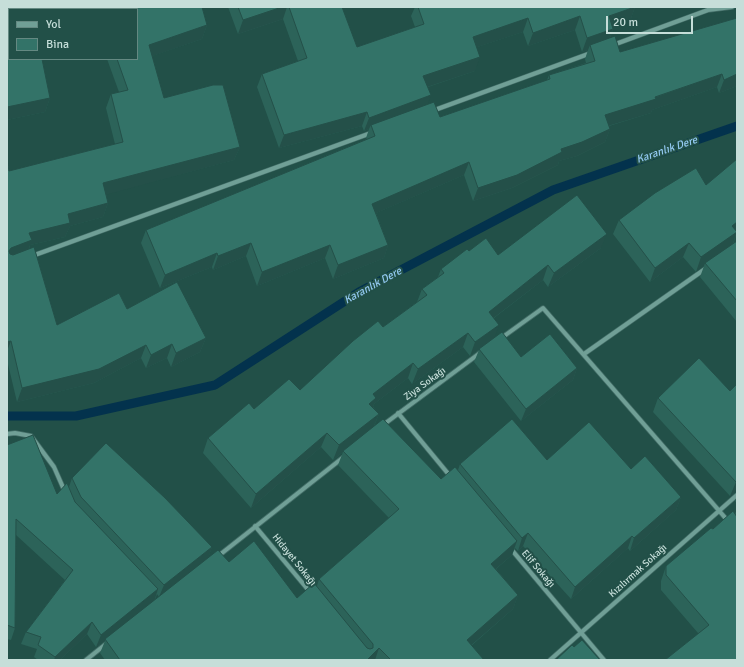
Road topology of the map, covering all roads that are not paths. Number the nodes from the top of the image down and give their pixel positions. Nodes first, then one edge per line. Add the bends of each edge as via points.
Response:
1 (732, 7) edge
2 (610, 46) edge
3 (595, 52) edge
4 (430, 112) edge
5 (378, 131) edge
6 (29, 257) edge
7 (712, 265) edge
8 (499, 340) edge
9 (486, 349) edge
10 (584, 354) junction
11 (398, 413) junction
12 (379, 428) edge
13 (7, 434) edge
14 (348, 453) edge
15 (454, 480) edge
16 (737, 495) edge
17 (68, 499) edge
18 (720, 510) junction
19 (255, 526) junction
20 (733, 526) edge
21 (510, 548) edge
22 (213, 560) edge
23 (315, 599) edge
24 (581, 633) junction
25 (110, 641) edge
26 (86, 660) edge
27 (550, 660) edge
28 (604, 660) edge

1 - 2 street via 708,10
3 - 4 street
5 - 6 street
7 - 10 street
8 - 10 street via 543,308
9 - 11 street, Ziya Sokağı
10 - 18 street
11 - 12 street, Ziya Sokağı
11 - 15 street
13 - 17 street via 32,436 54,467
14 - 19 street
16 - 18 street, Kızılırmak Sokağı
18 - 20 street
18 - 24 street, Kızılırmak Sokağı
19 - 22 street
19 - 23 street, Hidayet Sokağı
21 - 24 street, Elif Sokağı
24 - 27 street, Kızılırmak Sokağı
24 - 28 street, Elif Sokağı
25 - 26 street

